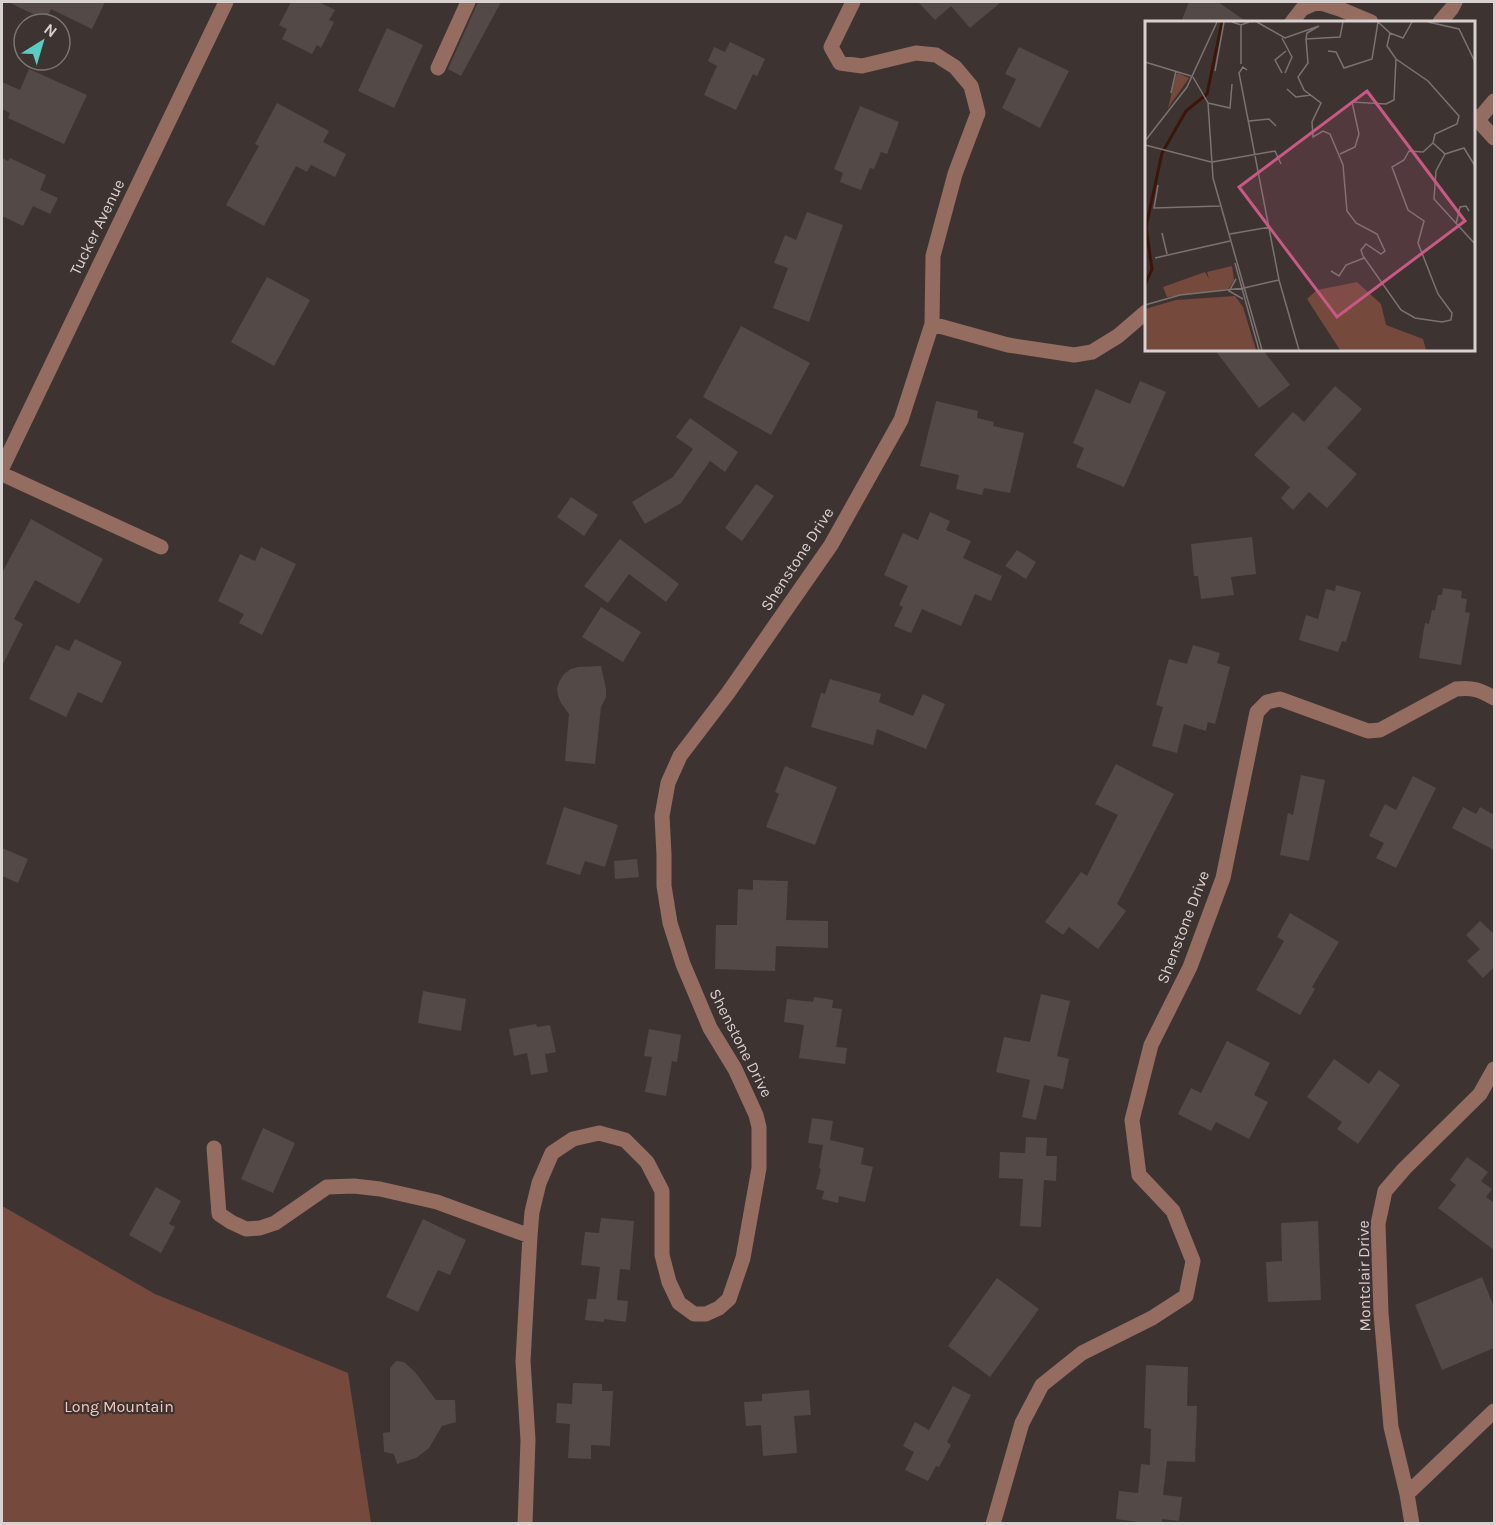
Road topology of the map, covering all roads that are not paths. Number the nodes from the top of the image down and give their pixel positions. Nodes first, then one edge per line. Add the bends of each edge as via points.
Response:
1 (226, 2) edge
2 (468, 2) edge
3 (853, 2) edge
4 (1455, 2) edge
5 (1293, 21) edge
6 (1369, 21) edge
7 (1441, 21) edge
8 (438, 68) dead end
9 (1494, 101) edge
10 (1476, 118) edge
11 (1494, 138) edge
12 (1145, 313) edge
13 (932, 324) junction
14 (2, 468) edge
15 (2, 474) edge
16 (161, 547) dead end
17 (1494, 698) edge
18 (1494, 1069) edge
19 (214, 1148) dead end
20 (530, 1236) junction
21 (1494, 1411) edge
22 (1407, 1494) junction
23 (525, 1524) edge
24 (993, 1524) edge
25 (1412, 1524) edge

1 - 14 street, Tucker Avenue
2 - 8 street
3 - 13 street, Shenstone Drive via 831,47 840,63 862,66 916,53 936,56 955,67 971,86 978,113 955,174 933,256
4 - 7 street
5 - 6 street via 1302,9 1318,2
9 - 10 street
10 - 11 street
12 - 13 street via 1092,352 1074,355 1008,345
13 - 20 street, Shenstone Drive via 901,420 831,545 680,756 668,783 662,816 664,886 670,922 710,1028 735,1069 759,1127 759,1168 743,1258 729,1299 706,1314 694,1314 679,1303 662,1255 662,1191 647,1162 626,1140 599,1133 573,1139 552,1153 539,1183
15 - 16 street
17 - 24 street, Shenstone Drive via 1470,687 1456,689 1380,730 1368,731 1280,699 1267,702 1257,712 1223,878 1190,967 1151,1045 1132,1120 1139,1175 1173,1211 1193,1261 1186,1296 1082,1353 1042,1385 1022,1423
18 - 22 street, Montclair Drive via 1480,1094 1385,1191 1378,1224 1391,1426
19 - 20 street via 219,1214 246,1229 275,1223 327,1187 354,1186 437,1202
20 - 23 street, Shenstone Drive via 523,1361 528,1440
21 - 22 street
22 - 25 street, Montclair Drive

